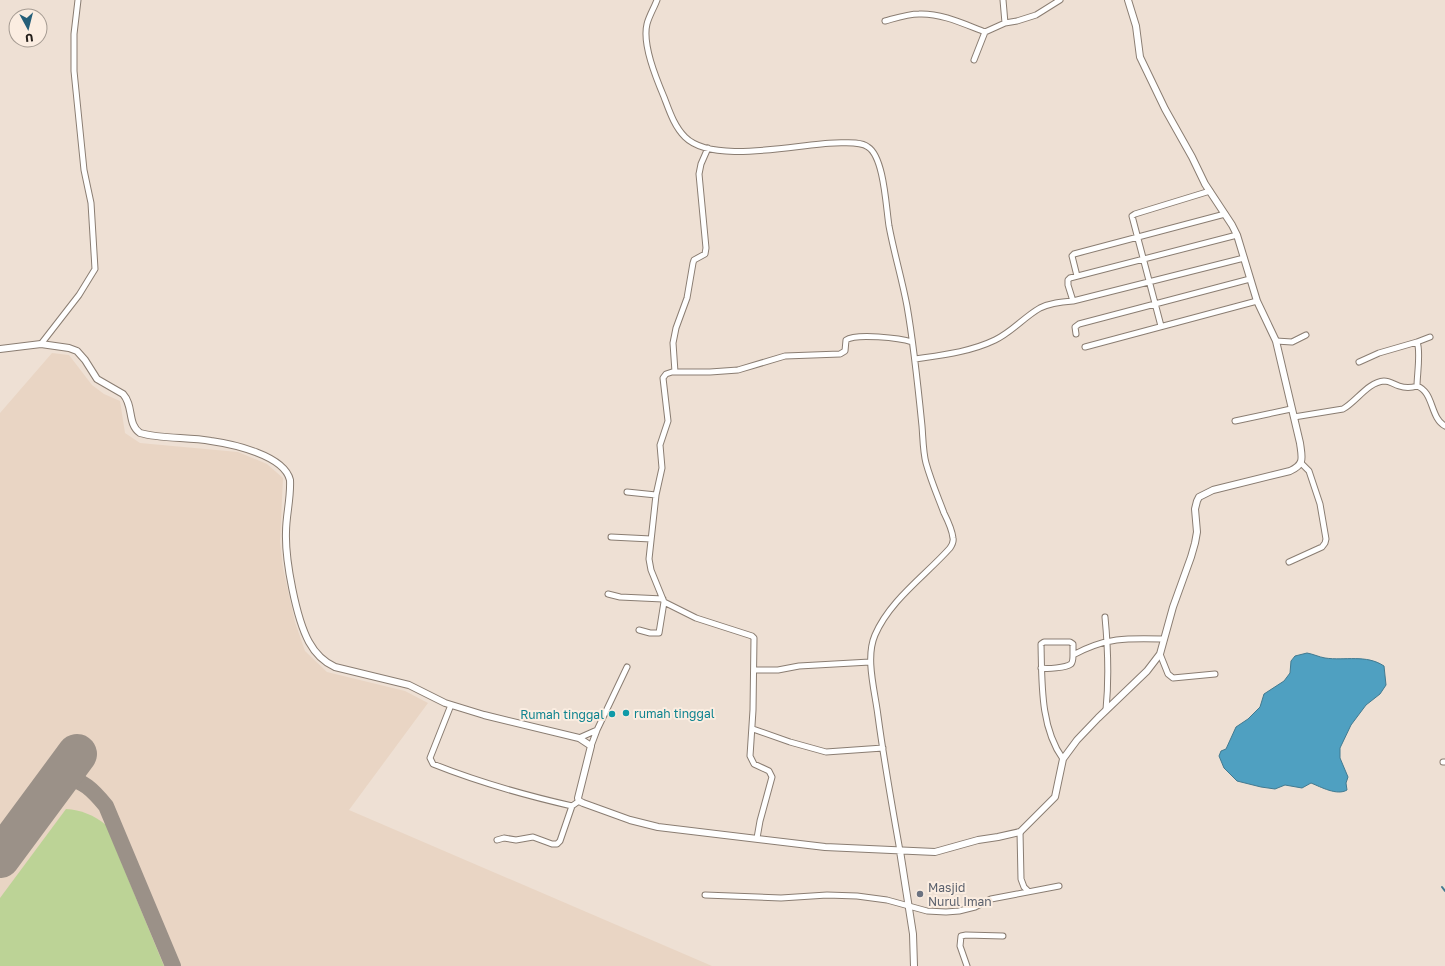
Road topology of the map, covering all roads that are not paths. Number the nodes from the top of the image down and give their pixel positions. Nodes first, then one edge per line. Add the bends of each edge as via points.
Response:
1 (78, 0) edge
2 (657, 0) edge
3 (1003, 0) edge
4 (1060, 0) edge
5 (1128, 0) edge
6 (885, 21) dead end
7 (1005, 23) junction
8 (985, 32) junction
9 (974, 60) dead end
10 (708, 148) junction
11 (1210, 192) junction
12 (1225, 214) junction
13 (1237, 235) junction
14 (1137, 236) junction
15 (1244, 258) junction
16 (1143, 259) junction
17 (1077, 276) junction
18 (1250, 279) junction
19 (1148, 282) junction
20 (1072, 301) junction
21 (1257, 301) junction
22 (1155, 304) junction
23 (1160, 326) junction
24 (1076, 334) dead end
25 (1306, 335) dead end
26 (1430, 337) dead end
27 (1276, 341) junction
28 (912, 342) junction
29 (1417, 342) junction
30 (40, 344) junction
31 (1084, 347) dead end
32 (0, 349) edge
33 (915, 359) junction
34 (1359, 362) dead end
35 (675, 372) junction
36 (1417, 386) junction
37 (1291, 409) junction
38 (1294, 417) junction
39 (1235, 421) dead end
40 (1445, 426) edge
41 (1301, 463) junction
42 (627, 492) dead end
43 (656, 495) junction
44 (611, 537) dead end
45 (652, 538) junction
46 (1289, 562) dead end
47 (608, 594) dead end
48 (664, 601) junction
49 (1105, 617) dead end
50 (639, 630) dead end
51 (1164, 639) junction
52 (1107, 641) junction
53 (1160, 654) junction
54 (1073, 655) junction
55 (870, 662) junction
56 (626, 667) dead end
57 (1041, 668) junction
58 (755, 670) junction
59 (1215, 674) dead end
60 (451, 705) junction
61 (1106, 710) junction
62 (753, 729) junction
63 (597, 730) junction
64 (579, 738) junction
65 (591, 746) junction
66 (883, 748) junction
67 (1063, 759) junction
68 (579, 801) junction
69 (572, 806) junction
70 (1020, 832) junction
71 (757, 838) junction
72 (496, 840) dead end
73 (900, 851) junction
74 (1059, 886) dead end
75 (1028, 891) junction
76 (705, 895) dead end
77 (910, 907) junction
78 (1003, 936) dead end
79 (914, 966) edge
80 (967, 966) edge

1 - 30 street via 74,70 84,170 91,203 94,269 79,295
2 - 10 street via 646,26 646,39 660,88 682,133 697,145
3 - 7 street
4 - 7 street via 1036,14
5 - 11 street via 1136,26 1140,56 1165,109
6 - 8 street via 918,14 938,15
7 - 8 street
8 - 9 street
10 - 28 street via 760,151 801,145 845,143 869,147 880,165
10 - 35 street via 699,174 706,248 705,254 694,260 687,298 674,335
11 - 12 street
11 - 14 street via 1132,215
12 - 13 street
12 - 14 street
13 - 15 street
13 - 16 street
14 - 16 street
14 - 17 street via 1074,254 1072,257
15 - 18 street
15 - 19 street
16 - 17 street
16 - 19 street
17 - 20 street via 1070,278 1068,282
18 - 21 street
18 - 22 street
19 - 20 street
19 - 22 street
20 - 33 street via 1039,308 1007,333 988,343 964,351
21 - 23 street
21 - 27 street
22 - 23 street
22 - 24 street via 1076,325
23 - 31 street
25 - 27 street via 1292,342
26 - 29 street
27 - 37 street
28 - 33 street
28 - 35 street via 888,337 853,337 846,340 845,351 840,354 785,356 738,370
29 - 34 street
29 - 36 street
30 - 32 street
30 - 60 street via 77,351 97,379 126,398 130,405 132,423 140,433 231,445 258,453 282,467 290,480 286,539 291,579 303,628 314,651 324,662 335,667 409,685
33 - 55 street via 925,460 951,529 953,542 945,554 885,617 872,643
35 - 43 street via 666,374 663,378 668,421 660,445 662,468
36 - 38 street via 1405,388 1391,382 1381,382 1365,390 1342,408
36 - 40 street via 1424,390 1439,421
37 - 38 street
37 - 39 street
38 - 41 street via 1300,443
41 - 46 street via 1309,471 1320,504 1326,540 1322,547
41 - 51 street via 1290,471 1213,490 1199,497 1195,509 1195,543 1172,607
42 - 43 street
43 - 45 street
44 - 45 street
45 - 48 street via 650,564
47 - 48 street
48 - 50 street via 659,633
48 - 58 street via 696,618 754,637
49 - 52 street
51 - 52 street
51 - 53 street
52 - 54 street
52 - 61 street
53 - 59 street via 1168,674 1173,678
53 - 61 street via 1147,671
54 - 57 street via 1069,665
54 - 57 street via 1072,643 1042,642
55 - 58 street
55 - 66 street
56 - 63 street
57 - 67 street via 1043,698 1051,739
58 - 62 street
60 - 64 street
60 - 69 street via 430,758 432,764 501,788
61 - 67 street via 1077,740
62 - 66 street via 826,752
62 - 71 street via 751,760 769,771 772,777
63 - 64 street
63 - 65 street
64 - 65 street
65 - 68 street
66 - 73 street
67 - 70 street via 1055,797
68 - 69 street
68 - 71 street via 644,824
69 - 72 street via 557,844 533,837
70 - 73 street via 935,852
70 - 75 street via 1021,879
71 - 73 street via 815,846
73 - 77 street
74 - 75 street
75 - 77 street via 991,899 959,911 935,912
76 - 77 street via 781,898 856,896 887,900
77 - 79 street
78 - 80 street via 961,936 960,946

